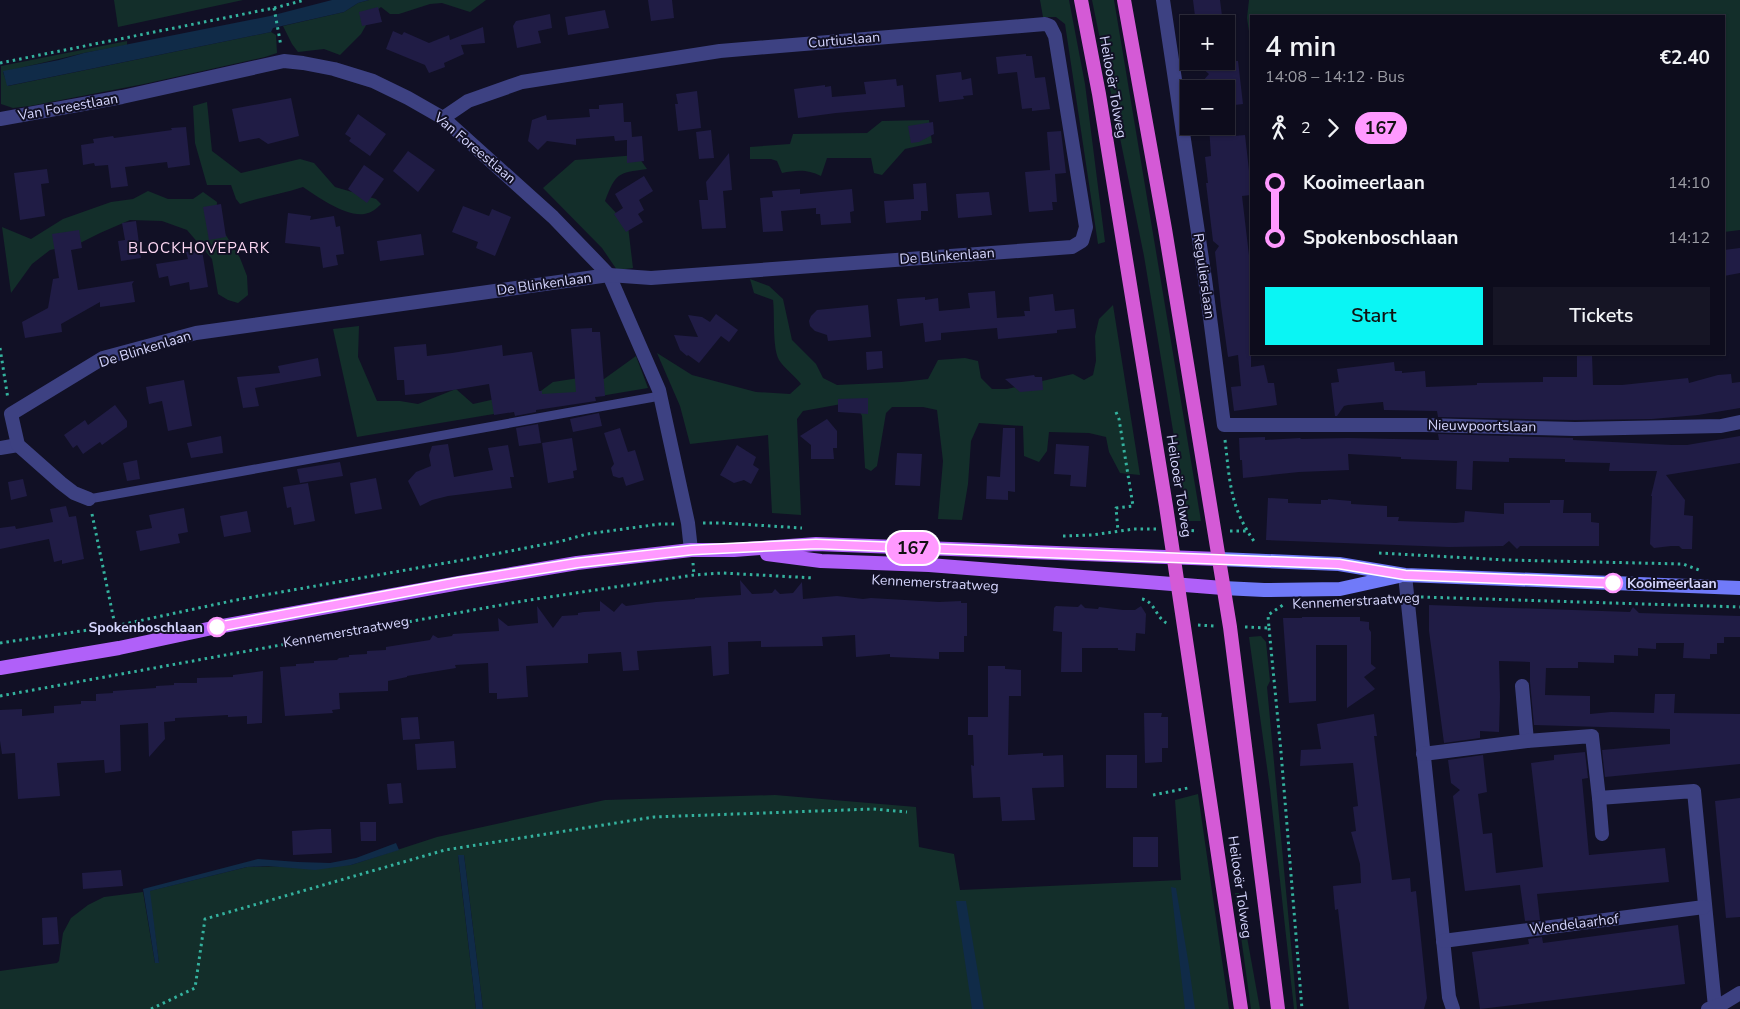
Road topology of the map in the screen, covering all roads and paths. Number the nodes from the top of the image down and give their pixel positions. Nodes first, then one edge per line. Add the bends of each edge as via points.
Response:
1 (306, 0) edge
2 (1081, 0) edge
3 (1124, 0) edge
4 (1163, 0) edge
5 (274, 8) junction
6 (279, 35) dead end
7 (0, 63) edge
8 (443, 118) junction
9 (0, 119) edge
10 (1086, 227) joint
11 (609, 275) junction
12 (0, 348) edge
13 (660, 396) junction
14 (1116, 412) dead end
15 (11, 414) junction
16 (1740, 422) edge
17 (1224, 425) junction
18 (18, 445) junction
19 (0, 448) edge
20 (89, 499) junction
21 (688, 524) junction
22 (1170, 530) junction
23 (1118, 531) junction
24 (1246, 531) junction
25 (1215, 532) junction
26 (1056, 536) dead end
27 (1258, 547) dead end
28 (692, 550) junction
29 (734, 550) junction
30 (1403, 554) dead end
31 (1174, 558) junction
32 (1219, 559) junction
33 (1701, 571) dead end
34 (1405, 575) junction
35 (821, 578) dead end
36 (1178, 584) junction
37 (1223, 588) junction
38 (1740, 588) edge
39 (1407, 597) junction
40 (1138, 599) dead end
41 (1369, 599) dead end
42 (1284, 604) dead end
43 (1740, 607) edge
44 (1184, 624) junction
45 (115, 626) junction
46 (1230, 627) junction
47 (1269, 628) junction
48 (0, 643) edge
49 (119, 648) junction
50 (0, 668) edge
51 (1522, 686) dead end
52 (0, 696) edge
53 (1526, 741) junction
54 (1424, 754) junction
55 (1188, 788) dead end
56 (1152, 795) dead end
57 (1599, 798) junction
58 (907, 812) dead end
59 (1602, 834) dead end
60 (1704, 907) junction
61 (1443, 941) junction
62 (1740, 993) edge
63 (1711, 1008) edge
64 (151, 1009) edge
65 (1240, 1009) edge
66 (1278, 1009) edge
67 (1302, 1009) edge
68 (1453, 1009) edge

1 - 5 path
2 - 22 highway, Heilooër Tolweg
3 - 25 highway, Heilooër Tolweg
4 - 17 street, Regulierslaan
5 - 6 path
5 - 7 path
8 - 9 street, Van Foreestlaan via 373,81 334,69 284,61 122,98
8 - 10 street, Curtiuslaan via 468,101 522,82 720,51 1045,24 1050,26 1055,36
8 - 11 street, Van Foreestlaan via 553,216
10 - 11 street, De Blinkenlaan via 1082,241 1072,247 651,278
11 - 13 street, Van Foreestlaan
11 - 15 street, De Blinkenlaan via 196,333 103,358
12 - 15 path
13 - 20 lane
13 - 21 street, Van Foreestlaan
14 - 23 path via 1120,420 1133,506 1116,508
15 - 18 street
16 - 17 street, Nieuwpoortslaan via 1721,426 1575,429
17 - 24 path via 1231,493
18 - 19 street
18 - 20 street via 74,493
20 - 45 path
21 - 28 street, Van Foreestlaan
21 - 45 path via 660,524 587,534
22 - 23 path
22 - 25 path
22 - 31 highway, Heilooër Tolweg
23 - 26 path
24 - 25 path
24 - 27 path
25 - 32 highway, Heilooër Tolweg
28 - 29 main road, Kennemerstraatweg
28 - 49 main road, Kennemerstraatweg via 577,563 459,582
29 - 31 main road, Kennemerstraatweg via 816,544
29 - 36 main road, Kennemerstraatweg via 821,561 929,565
30 - 33 path via 1683,564
31 - 32 main road, Kennemerstraatweg
31 - 36 highway, Heilooër Tolweg
32 - 34 main road, Kennemerstraatweg via 1339,564
32 - 37 highway, Heilooër Tolweg
34 - 37 main road, Kennemerstraatweg via 1340,589
34 - 38 main road, Kennemerstraatweg
34 - 39 street
35 - 52 path, Kennemerstraatweg via 722,573 694,575 523,601
36 - 37 main road, Kennemerstraatweg
36 - 44 highway, Heilooër Tolweg
37 - 46 highway, Heilooër Tolweg
39 - 41 path, Kennemerstraatweg
39 - 43 path, Kennemerstraatweg
39 - 54 street
40 - 44 path via 1151,604 1165,623
42 - 47 path, Kennemerstraatweg via 1268,615
44 - 46 path
44 - 65 highway, Heilooër Tolweg
45 - 48 path
45 - 49 path
46 - 47 path
46 - 66 highway, Heilooër Tolweg
47 - 67 path
49 - 50 main road, Kennemerstraatweg
51 - 53 street
53 - 54 street
53 - 57 street via 1592,736
54 - 61 street
55 - 56 path
57 - 59 street
57 - 60 street via 1694,791
58 - 64 path via 873,809 654,816 445,850 205,919 195,988
60 - 61 street, Wendelaarhof
60 - 63 street
61 - 68 street
62 - 63 street

